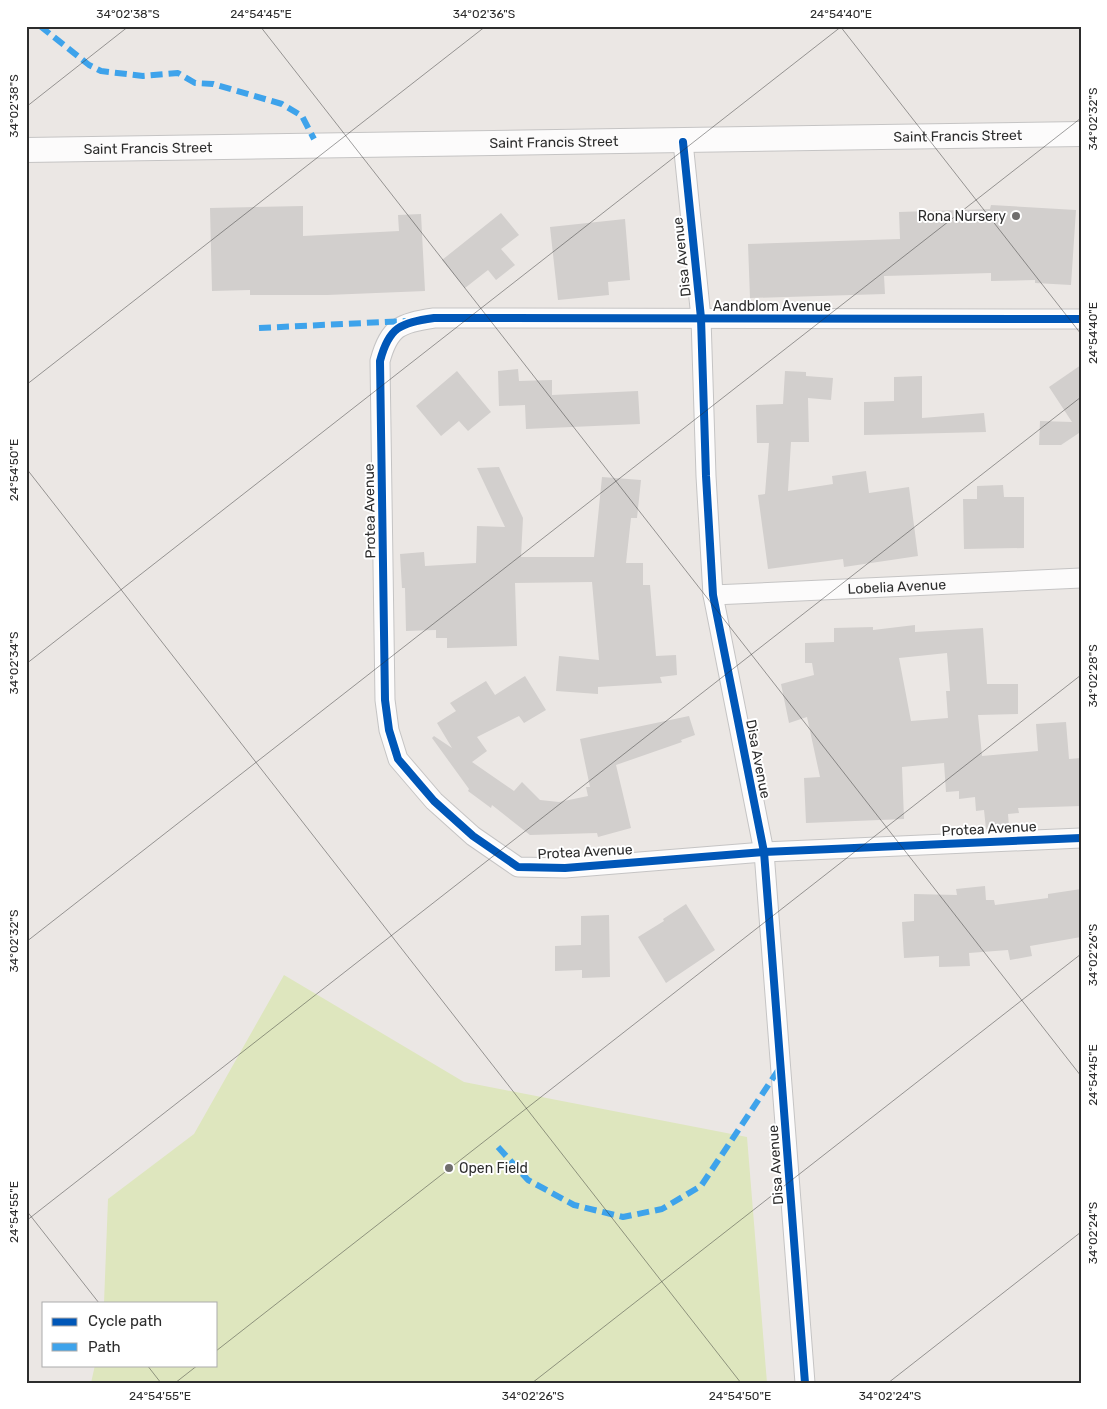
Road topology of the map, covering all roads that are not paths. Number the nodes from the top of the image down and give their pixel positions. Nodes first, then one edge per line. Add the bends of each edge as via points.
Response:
1 (1081, 134) edge
2 (683, 142) junction
3 (26, 150) edge
4 (434, 318) joint
5 (701, 318) junction
6 (1081, 319) edge
7 (1081, 578) edge
8 (713, 595) junction
9 (1081, 838) edge
10 (764, 852) junction
11 (805, 1383) edge

1 - 2 street, Saint Francis Street
2 - 3 street, Saint Francis Street
2 - 5 street, Disa Avenue
4 - 5 street, Aandblom Avenue
4 - 10 street, Protea Avenue via 411,321 394,331 386,339 380,361 385,700 389,730 398,759 434,802 473,836 518,867 565,868
5 - 6 street, Aandblom Avenue
5 - 8 street, Disa Avenue
7 - 8 street, Lobelia Avenue
8 - 10 street, Disa Avenue
9 - 10 street, Protea Avenue
10 - 11 street, Disa Avenue

